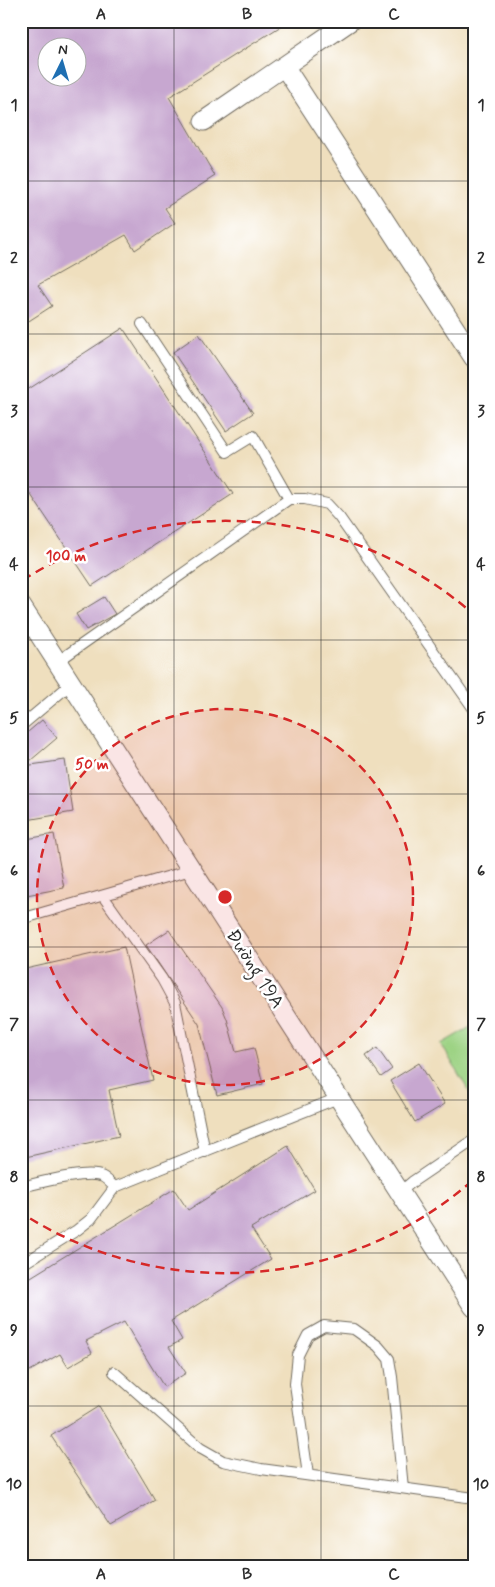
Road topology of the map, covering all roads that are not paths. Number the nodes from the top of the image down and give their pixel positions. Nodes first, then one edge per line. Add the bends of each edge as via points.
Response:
1 (350, 21) edge
2 (284, 66) junction
3 (204, 121) dead end
4 (142, 324) dead end
5 (474, 358) edge
6 (289, 499) junction
7 (21, 606) edge
8 (57, 662) junction
9 (72, 683) junction
10 (474, 709) edge
11 (21, 726) edge
12 (191, 870) junction
13 (103, 896) junction
14 (21, 919) edge
15 (338, 1098) junction
16 (474, 1140) edge
17 (204, 1152) junction
18 (21, 1187) edge
19 (115, 1187) junction
20 (399, 1193) junction
21 (21, 1265) edge
22 (474, 1307) edge
23 (114, 1372) dead end
24 (308, 1475) junction
25 (403, 1488) junction
26 (474, 1498) edge

1 - 2 street
2 - 3 street
2 - 5 street
4 - 6 lane via 226,452 253,436
6 - 8 lane
6 - 10 lane via 327,504
7 - 8 street, Đường 19A
8 - 9 street, Đường 19A
9 - 11 lane
9 - 12 street, Đường 19A
12 - 13 lane
12 - 15 street, Đường 19A
13 - 14 lane
13 - 17 lane via 162,979 175,1003
15 - 17 lane
15 - 20 street, Đường 19A
16 - 20 lane
17 - 19 lane
18 - 19 lane via 93,1174 103,1177
19 - 21 lane via 105,1203 84,1224
20 - 22 street, Đường 19A
23 - 24 lane via 200,1448 223,1461
24 - 25 lane
24 - 25 lane via 295,1384 298,1355 308,1335 324,1326 354,1329 378,1346 389,1359
25 - 26 lane

